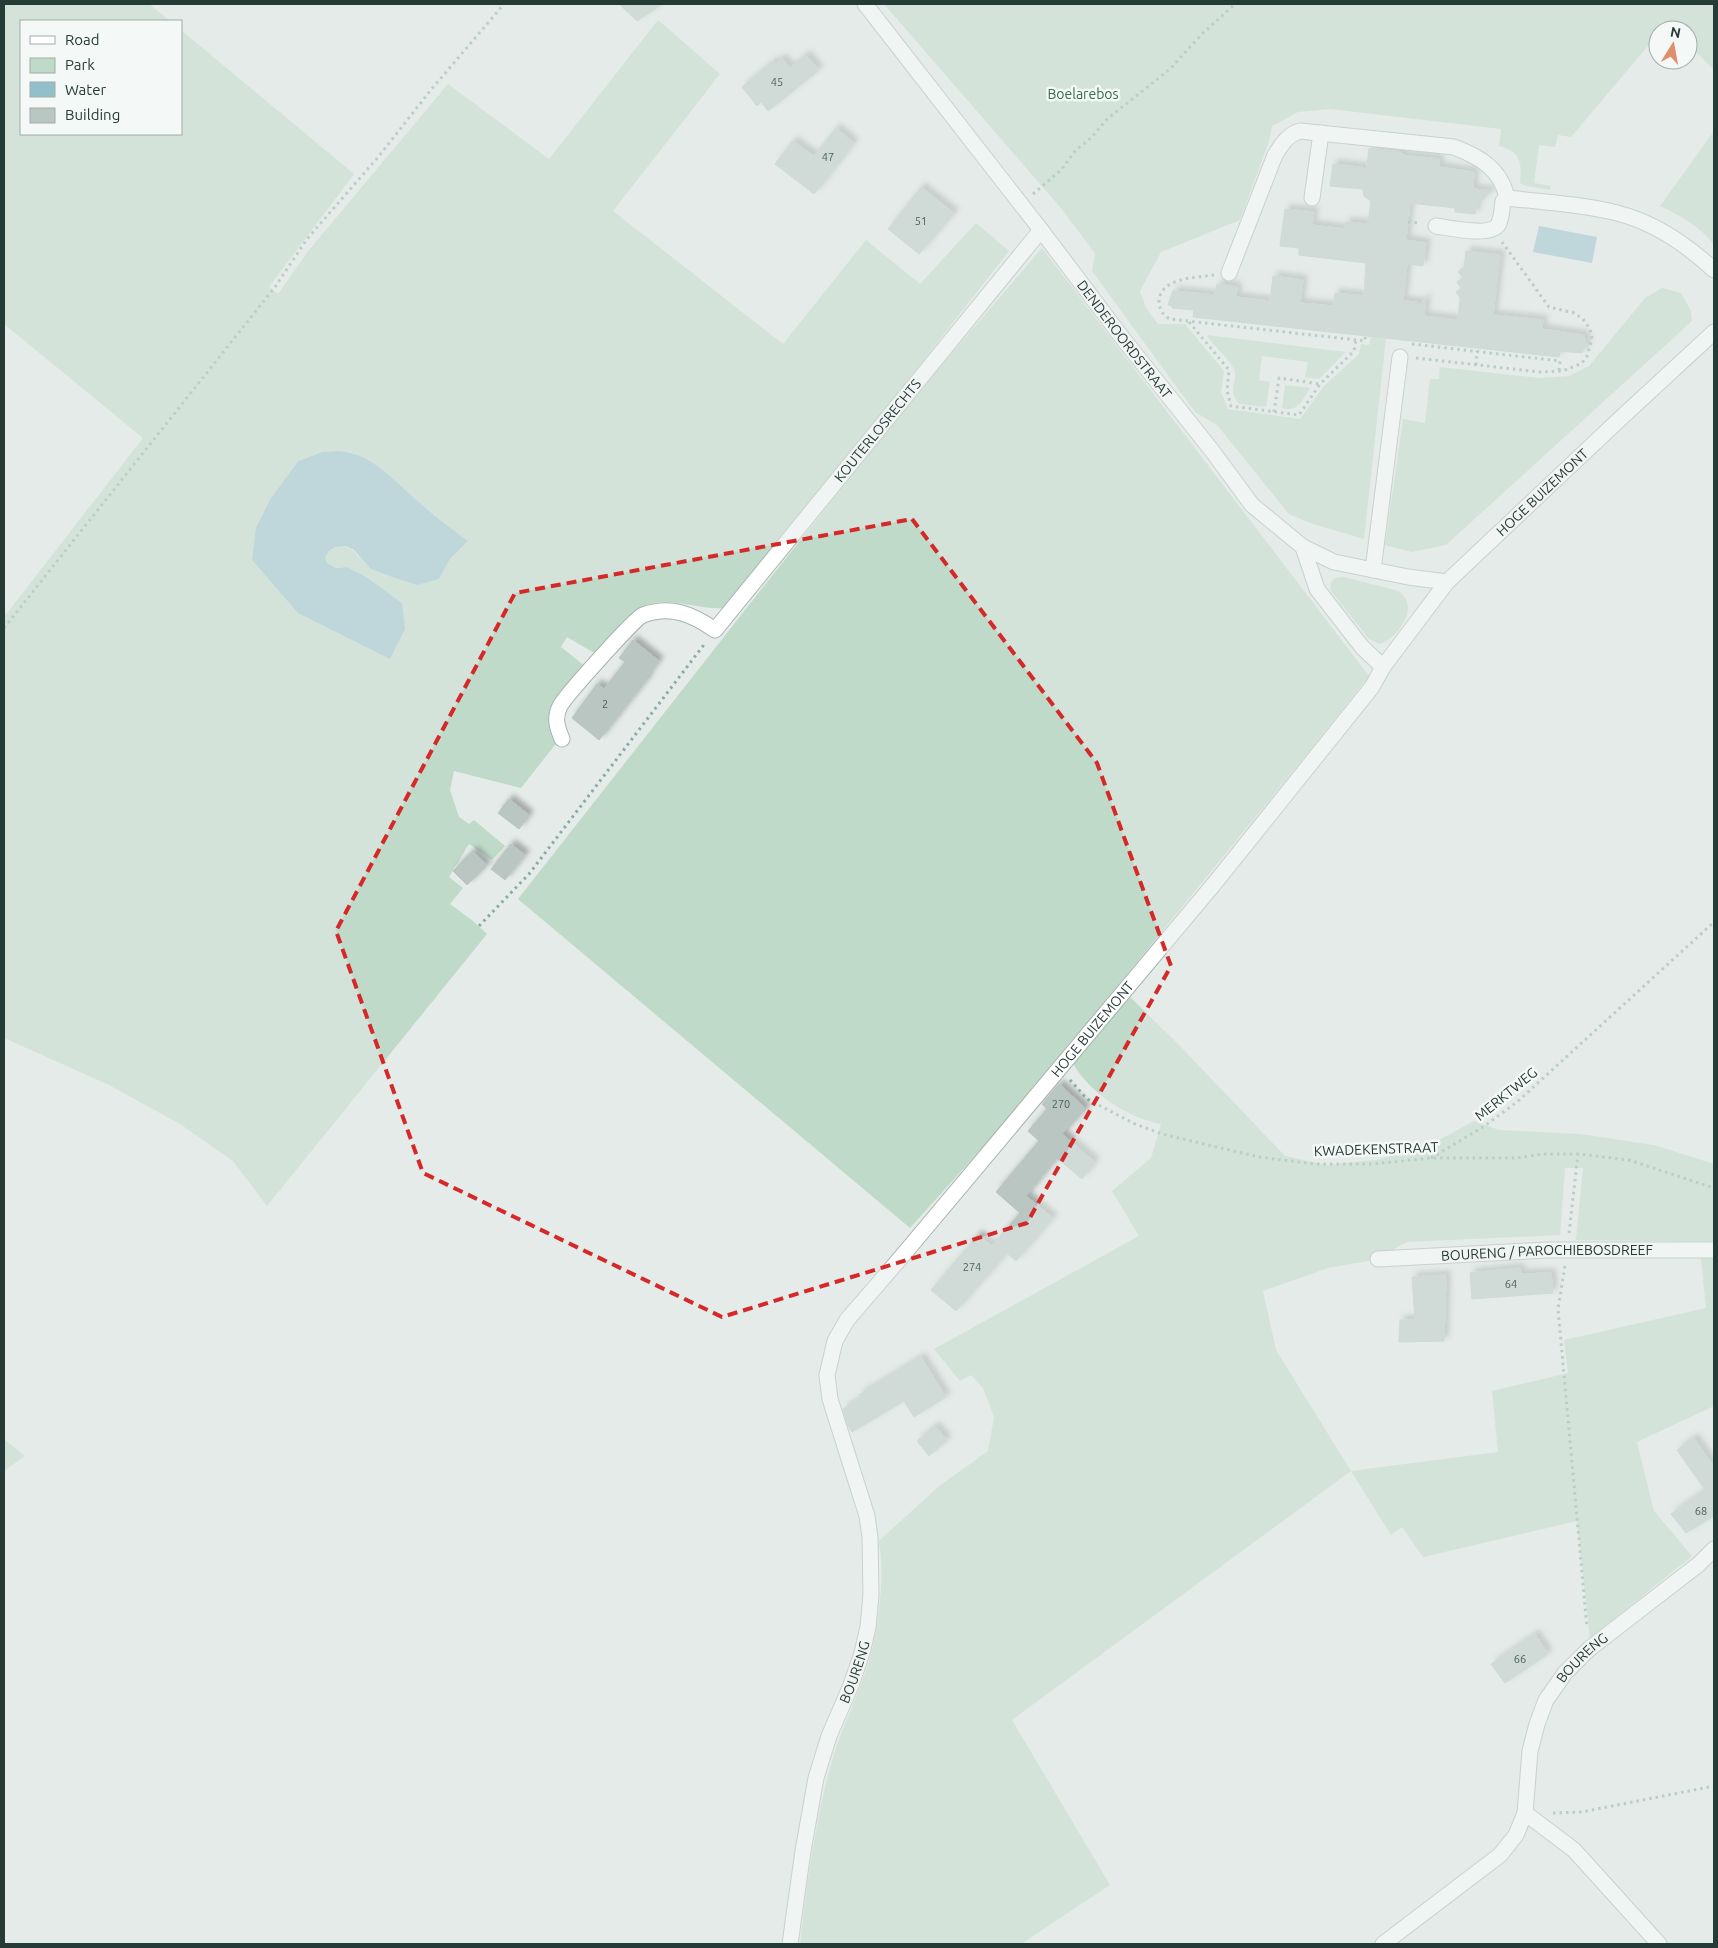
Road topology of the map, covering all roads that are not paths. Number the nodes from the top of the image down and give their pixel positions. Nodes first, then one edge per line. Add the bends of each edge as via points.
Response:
1 (865, 4) edge
2 (1320, 133) junction
3 (1312, 198) dead end
4 (1507, 198) junction
5 (1436, 226) dead end
6 (1041, 230) junction
7 (1714, 270) edge
8 (1229, 273) road end
9 (1714, 332) edge
10 (1400, 357) road end
11 (1302, 547) junction
12 (1373, 570) junction
13 (1447, 582) junction
14 (1383, 667) junction
15 (562, 739) dead end
16 (1714, 1250) edge
17 (1378, 1259) dead end
18 (830, 1399) joint
19 (1714, 1549) edge
20 (1525, 1813) junction
21 (790, 1944) edge
22 (1383, 1944) edge
23 (1659, 1944) edge

1 - 6 street, DENDEROORDSTRAAT
2 - 3 street
2 - 4 street via 1454,147 1476,155 1495,171 1504,184
2 - 8 street via 1300,131 1291,134 1281,144
4 - 5 street via 1493,230 1485,232
4 - 7 street via 1618,213 1643,222 1675,240
6 - 11 street, DENDEROORDSTRAAT via 1252,505
6 - 15 street, KOUTERLOSRECHTS via 715,630 691,614 665,610 642,616 625,630 560,706 556,723
9 - 13 street, HOGE BUIZEMONT
10 - 12 street
11 - 12 street, DENDEROORDSTRAAT via 1334,562
11 - 14 street via 1317,589 1362,647
12 - 13 street, DENDEROORDSTRAAT
13 - 14 street, HOGE BUIZEMONT
14 - 18 street, HOGE BUIZEMONT via 1372,687 1220,876 847,1320 835,1341 830,1359 827,1376
16 - 17 street, BOURENG / PAROCHIEBOSDREEF via 1568,1250
18 - 21 street, BOURENG via 867,1516 871,1595 862,1653 816,1778
19 - 20 street, BOURENG via 1589,1648 1565,1673 1546,1700 1530,1751
20 - 22 street, BOURENG via 1516,1835 1500,1855
20 - 23 street via 1574,1850

